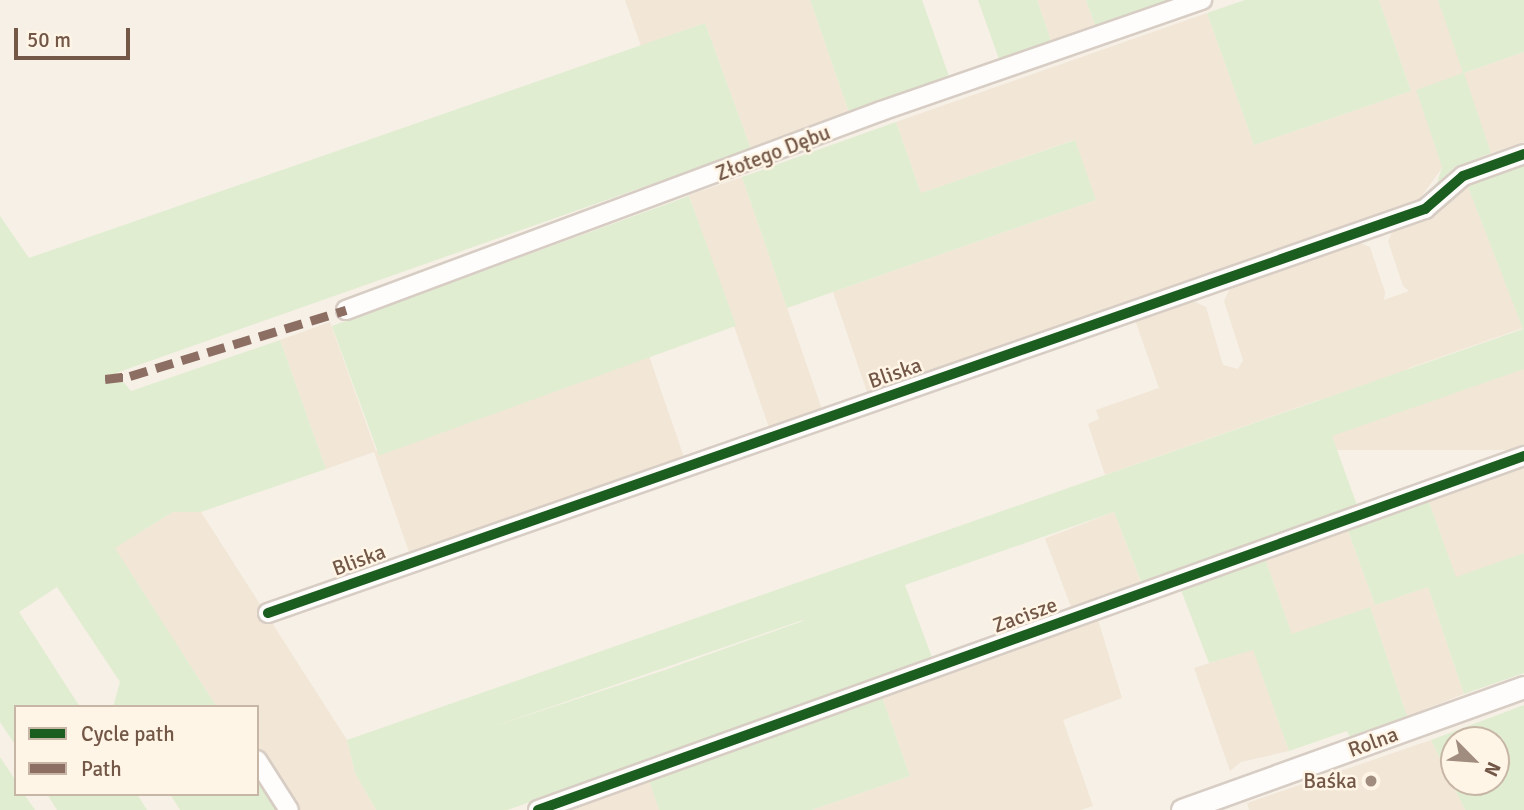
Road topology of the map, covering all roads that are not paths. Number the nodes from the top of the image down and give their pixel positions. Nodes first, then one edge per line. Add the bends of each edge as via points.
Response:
1 (1202, 0) edge
2 (1524, 154) edge
3 (346, 310) dead end
4 (1524, 456) edge
5 (268, 613) dead end
6 (1524, 687) edge
7 (259, 763) edge
8 (289, 810) edge
9 (538, 810) edge
10 (1182, 810) edge

1 - 3 street, Złotego Dębu via 881,111
2 - 5 street, Bliska via 1462,176 1425,209
4 - 9 street, Zacisze
6 - 10 street, Rolna
7 - 8 street

